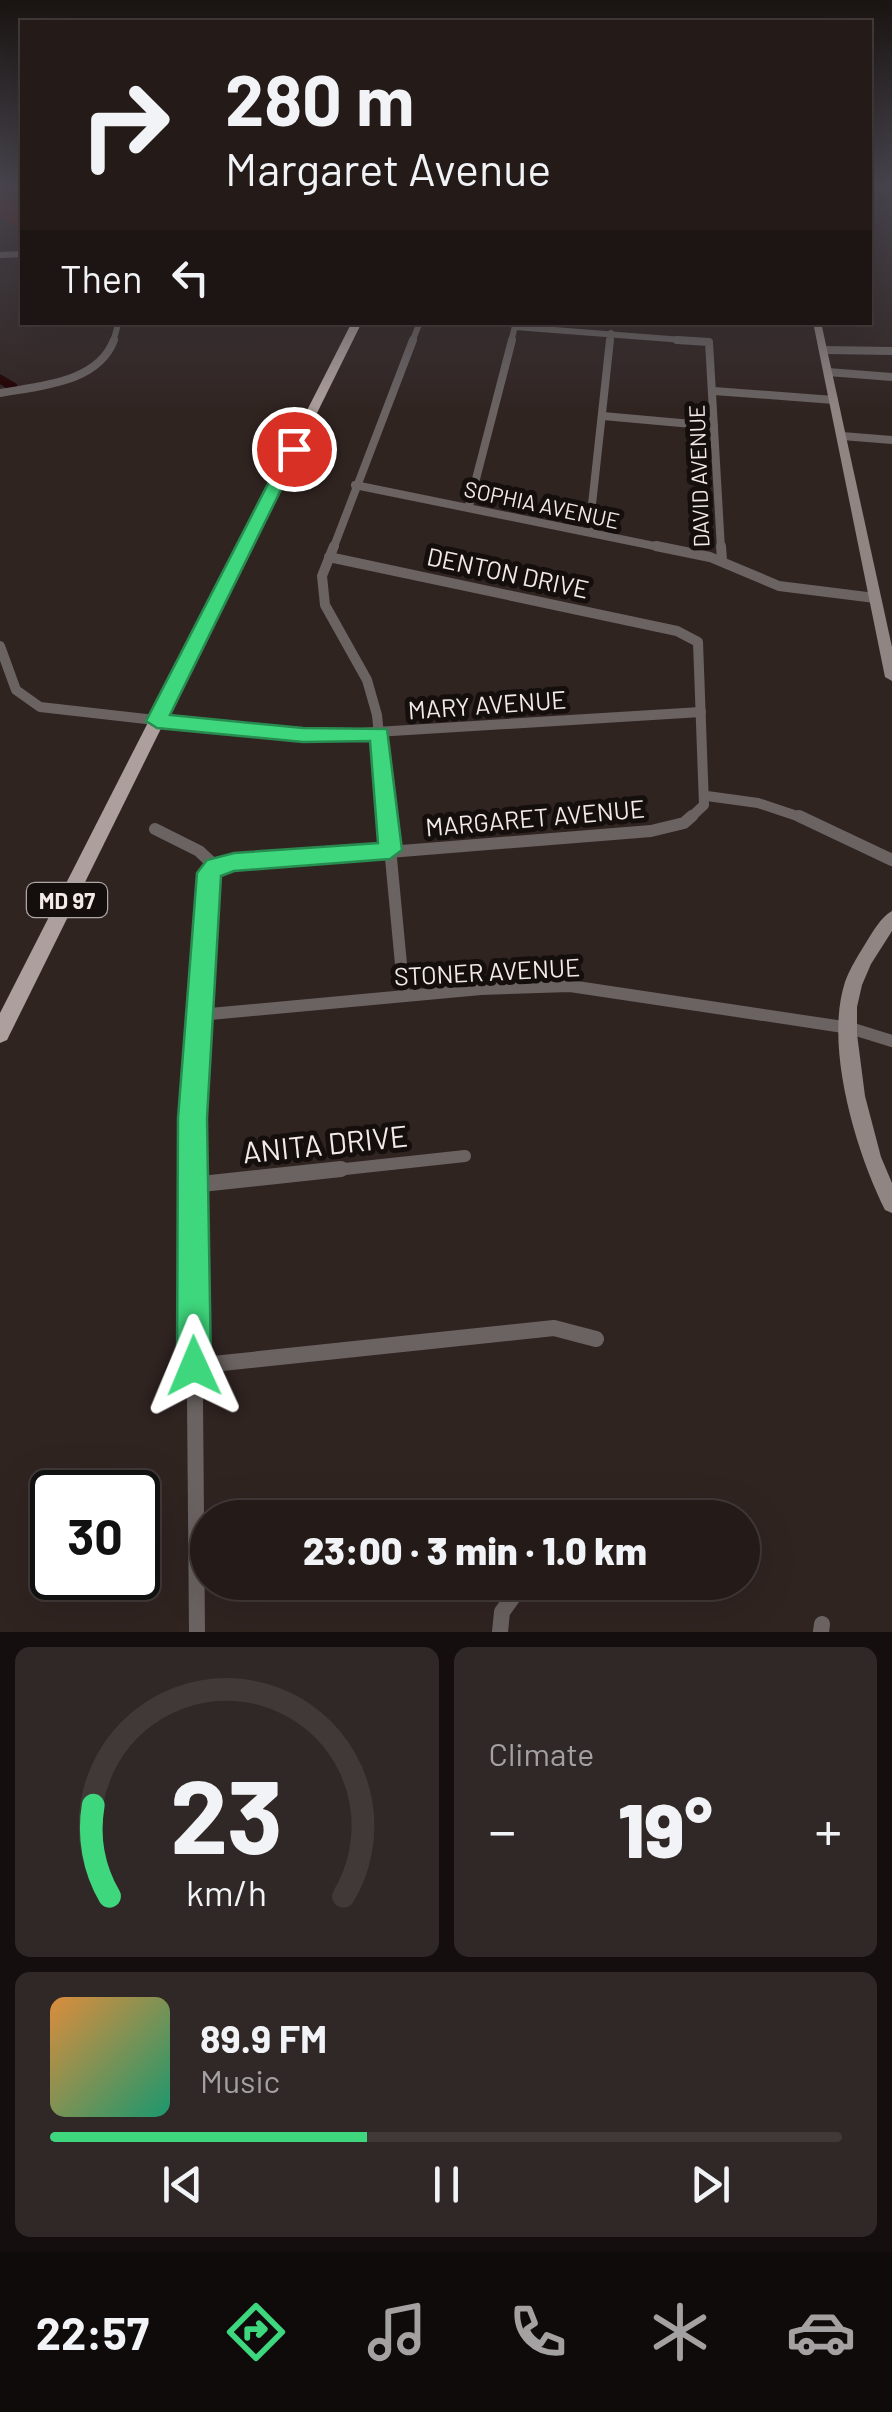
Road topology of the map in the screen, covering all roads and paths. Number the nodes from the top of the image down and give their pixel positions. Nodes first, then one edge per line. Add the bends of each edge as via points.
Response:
1 (355, 325) edge
2 (419, 325) edge
3 (516, 325) edge
4 (819, 325) edge
5 (117, 328) dead end
6 (612, 334) junction
7 (824, 350) junction
8 (892, 351) edge
9 (828, 372) junction
10 (892, 377) edge
11 (714, 391) junction
12 (0, 393) edge
13 (834, 400) junction
14 (602, 416) junction
15 (714, 426) junction
16 (842, 436) junction
17 (892, 440) edge
18 (355, 485) junction
19 (469, 506) junction
20 (589, 532) junction
21 (329, 557) junction
22 (722, 560) junction
23 (876, 598) junction
24 (892, 599) edge
25 (0, 646) edge
26 (892, 676) edge
27 (701, 712) junction
28 (157, 721) junction
29 (380, 734) junction
30 (707, 796) junction
31 (155, 830) dead end
32 (390, 850) junction
33 (892, 860) edge
34 (216, 866) junction
35 (892, 918) edge
36 (404, 996) junction
37 (199, 1015) junction
38 (850, 1028) junction
39 (0, 1034) edge
40 (892, 1040) edge
41 (465, 1156) dead end
42 (192, 1185) junction
43 (892, 1202) edge
44 (596, 1340) dead end
45 (194, 1366) junction
46 (511, 1600) edge
47 (197, 1632) edge
48 (500, 1632) edge

1 - 28 main road, MD 97
2 - 18 street
3 - 6 street
3 - 19 street
4 - 7 main road
5 - 12 street via 102,360 88,371
6 - 11 street, DAVID AVENUE via 705,340
6 - 14 street
7 - 8 street
7 - 9 main road
9 - 10 street
9 - 13 main road
11 - 13 street
11 - 15 street, DAVID AVENUE
13 - 16 main road
14 - 15 street
14 - 20 street
15 - 22 street, DAVID AVENUE
16 - 17 street
16 - 23 main road
18 - 19 street, SOPHIA AVENUE
18 - 21 street
19 - 20 street, SOPHIA AVENUE
20 - 22 street, SOPHIA AVENUE
21 - 27 street, DENTON DRIVE via 691,636 701,650
21 - 29 street via 322,596 367,680
22 - 23 street, DAVID AVENUE via 779,586
23 - 24 main road
23 - 26 main road
25 - 28 street, MARY AVENUE via 10,685 30,703
27 - 29 street, MARY AVENUE
27 - 30 street
28 - 29 street, MARY AVENUE via 303,735
28 - 39 main road, MD 97
29 - 32 street
30 - 32 street, MARGARET AVENUE via 692,818 666,828
30 - 33 street via 785,808
31 - 34 street via 199,850
32 - 34 street, MARGARET AVENUE
32 - 36 street
34 - 37 street via 208,880
35 - 38 main road via 852,986
36 - 37 street, STONER AVENUE
36 - 38 street, STONER AVENUE via 570,986
37 - 42 street
38 - 40 street, STONER AVENUE
38 - 43 main road via 866,1145
41 - 42 street, ANITA DRIVE
42 - 45 street
44 - 45 street via 554,1328
45 - 47 street
46 - 48 street

